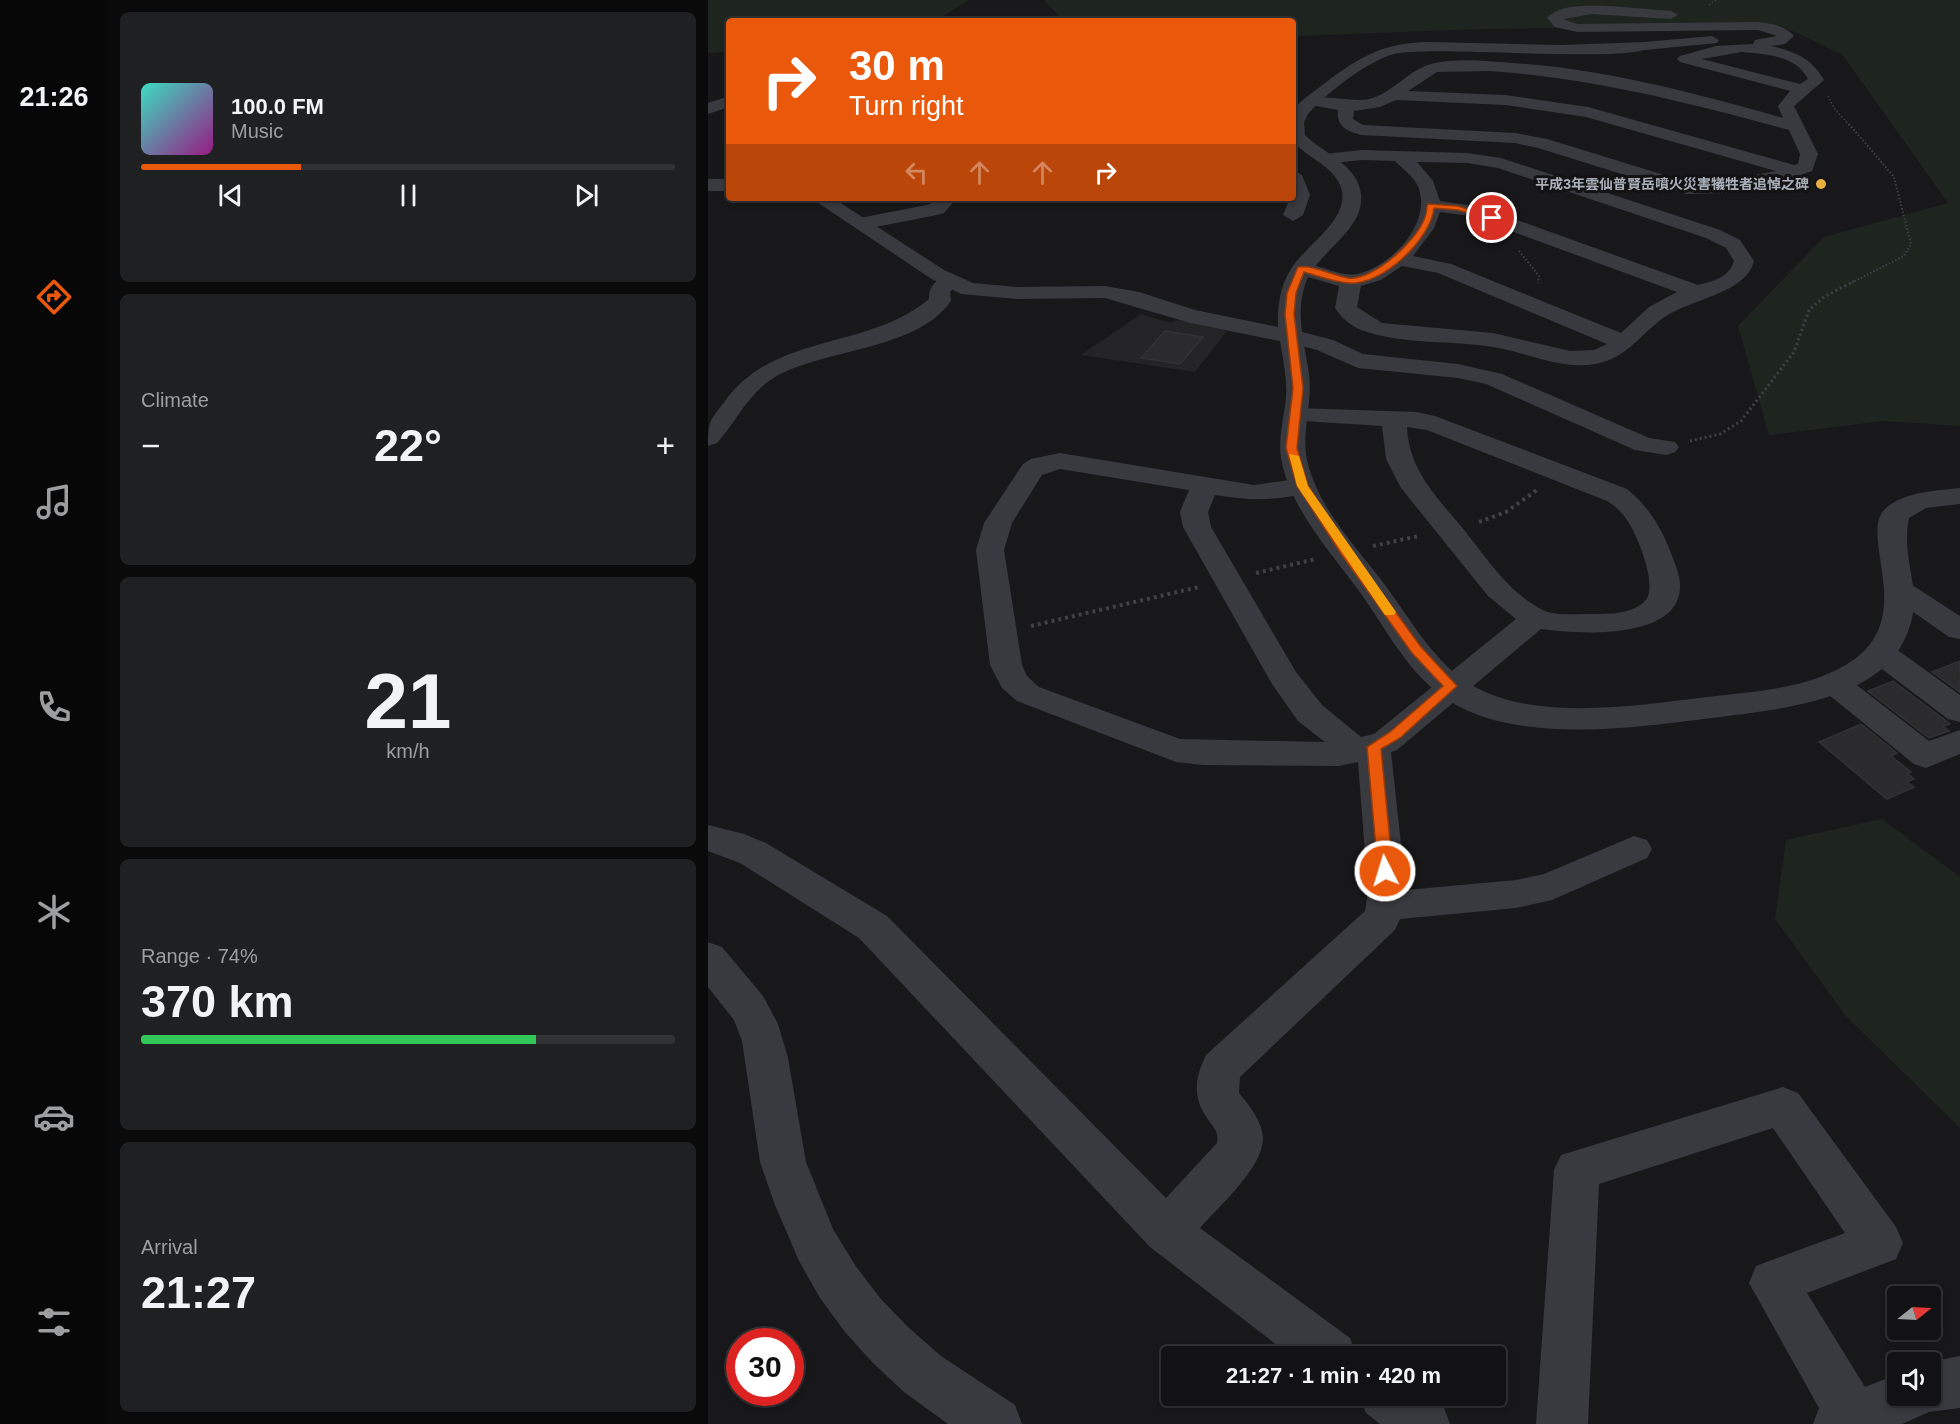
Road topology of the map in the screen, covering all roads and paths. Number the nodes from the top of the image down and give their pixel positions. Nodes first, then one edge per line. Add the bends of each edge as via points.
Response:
1 (1671, 15) dead end
2 (1645, 46) junction
3 (1685, 59) junction
4 (1805, 90) junction
5 (1828, 90) dead end
6 (1391, 95) junction
7 (726, 101) edge
8 (1311, 101) junction
9 (1346, 106) junction
10 (708, 109) edge
11 (1296, 123) edge
12 (1794, 126) junction
13 (1296, 132) edge
14 (1400, 156) junction
15 (1324, 159) junction
16 (1796, 172) junction
17 (1296, 182) edge
18 (708, 185) edge
19 (726, 185) edge
20 (825, 201) edge
21 (940, 201) edge
22 (1431, 205) junction
23 (1293, 215) dead end
24 (860, 224) junction
25 (1545, 237) junction
26 (1398, 259) junction
27 (1301, 269) junction
28 (949, 281) junction
29 (1351, 281) junction
30 (1696, 292) junction
31 (1510, 295) junction
32 (1291, 336) junction
33 (1623, 342) junction
34 (1296, 415) junction
35 (1395, 419) junction
36 (708, 438) edge
37 (1666, 447) joint
38 (1561, 472) junction
39 (1205, 485) junction
40 (1303, 486) junction
41 (1960, 496) edge
42 (1448, 529) junction
43 (1346, 552) junction
44 (1227, 580) junction
45 (1899, 589) junction
46 (1535, 619) junction
47 (1960, 630) edge
48 (1001, 633) junction
49 (1881, 653) junction
50 (1834, 683) junction
51 (1450, 686) junction
52 (1960, 711) edge
53 (1960, 741) edge
54 (1366, 749) junction
55 (708, 838) edge
56 (1634, 849) dead end
57 (1386, 906) junction
58 (708, 958) edge
59 (1167, 1231) junction
60 (1319, 1346) edge
61 (1960, 1383) edge
62 (1941, 1386) edge
63 (1887, 1404) edge
64 (1399, 1406) edge
65 (1846, 1420) edge
66 (996, 1424) edge
67 (1424, 1424) edge
68 (1562, 1424) edge

1 - 2 street via 1580,11 1554,18 1567,27 1588,29 1758,26 1787,36 1771,43 1719,39
2 - 3 street
2 - 8 street via 1398,50 1376,56
3 - 4 street
3 - 4 street via 1726,49 1788,54 1801,60 1815,76 1815,84
4 - 12 street via 1786,106
5 - 37 path via 1834,108 1894,177 1911,244 1904,256 1824,297 1809,310 1794,352 1732,429
6 - 9 street via 1376,102
6 - 12 street via 1422,71 1435,67 1521,69 1652,87
6 - 16 street via 1505,100 1588,112
7 - 10 street
8 - 9 street
8 - 11 street via 1299,113
9 - 16 street via 1345,120 1361,130 1515,138 1686,188 1713,188
12 - 16 street via 1809,154 1806,167
13 - 15 street via 1304,145
14 - 15 street
14 - 22 street via 1425,180
14 - 30 street via 1511,165 1713,234 1738,250 1743,267 1730,281
15 - 27 street via 1348,182 1352,201 1340,226
17 - 23 street via 1301,195
18 - 19 street
20 - 24 street
21 - 24 street via 937,209
22 - 25 street via 1474,211
22 - 26 street via 1422,230
24 - 28 street
25 - 30 street
25 - 31 path via 1519,251 1540,280
26 - 29 street via 1376,274
26 - 31 street via 1434,265
27 - 29 street
27 - 32 street via 1292,293
28 - 32 street via 991,292 1087,292 1131,297 1190,316
28 - 36 street via 939,291 940,301 913,323 806,354 762,374
29 - 33 street via 1346,308 1359,320 1380,329 1493,340 1576,358 1608,354
30 - 33 street via 1658,312
31 - 33 street
32 - 34 street via 1298,388
32 - 37 street via 1325,345 1358,361 1486,376 1644,445
34 - 35 street
34 - 40 street via 1292,448
35 - 38 street via 1451,429
35 - 42 street via 1394,442 1399,463
38 - 42 path via 1506,512
38 - 46 street via 1617,495 1641,516 1666,584 1664,597 1655,609 1638,618 1569,625
39 - 40 street via 1254,493
39 - 44 street via 1194,512 1197,527
39 - 48 street via 1060,461 1032,470 998,523 990,550
40 - 43 street
41 - 45 street via 1919,501 1896,514 1892,545
42 - 43 path
42 - 46 street via 1498,590
43 - 44 path
43 - 51 street via 1422,657
44 - 48 path
44 - 54 street via 1282,677 1310,713
45 - 47 street
45 - 49 street via 1898,620
46 - 51 street
48 - 54 street via 1013,681 1028,694 1176,750 1340,754
49 - 50 street
49 - 52 street
50 - 51 street via 1755,702 1604,719 1555,719 1502,710
50 - 53 street via 1926,756
51 - 54 street via 1395,735
54 - 57 street
55 - 59 street via 753,853 873,927
56 - 57 street via 1552,886 1516,894
57 - 59 street via 1381,920 1370,931 1221,1068 1216,1094 1240,1127 1238,1152
58 - 66 street via 757,1022 770,1065 783,1160 807,1231 850,1302 907,1362 963,1405
59 - 60 street
61 - 62 street
63 - 65 street
64 - 67 street
65 - 68 street via 1773,1283 1878,1243 1783,1106 1576,1170

